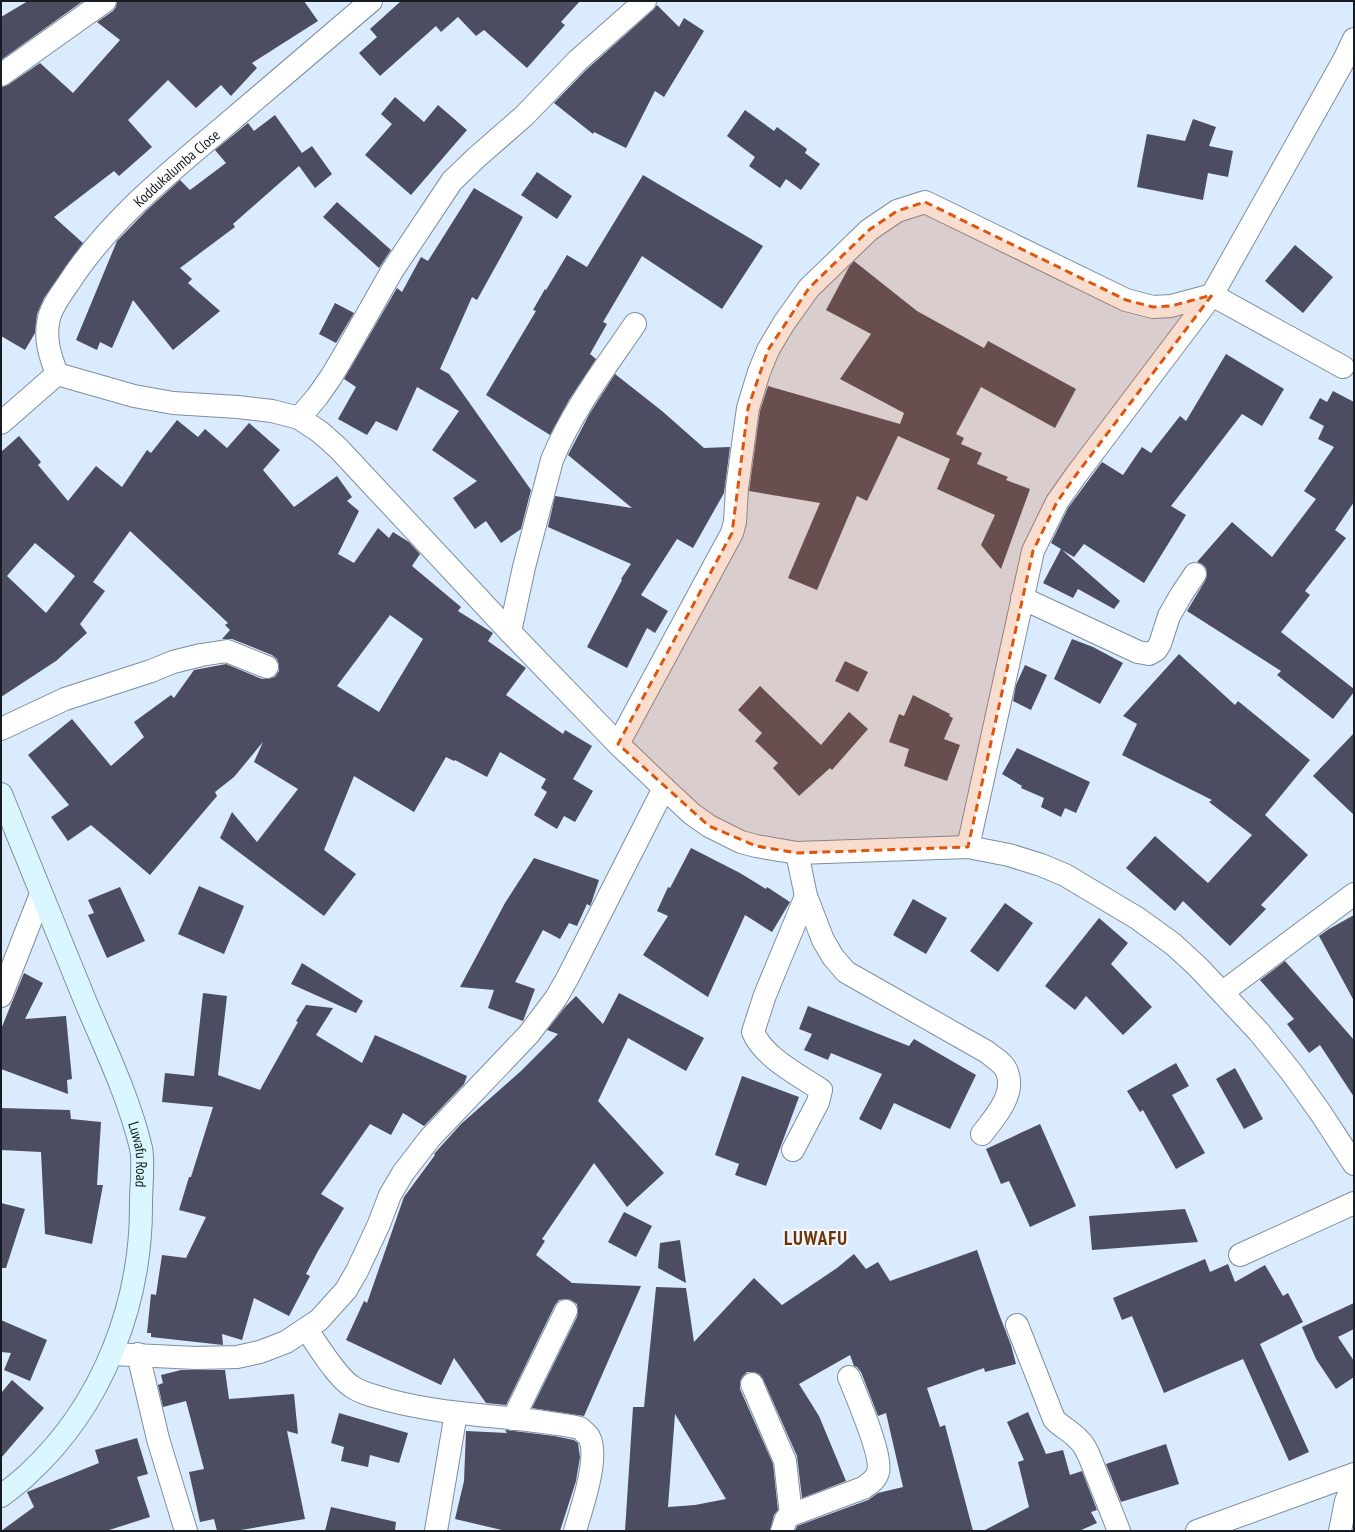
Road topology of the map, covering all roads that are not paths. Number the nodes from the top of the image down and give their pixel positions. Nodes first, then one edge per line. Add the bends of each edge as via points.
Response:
1 (105, 1) edge
2 (371, 1) edge
3 (645, 1) edge
4 (1354, 38) edge
5 (1, 75) edge
6 (1212, 295) junction
7 (635, 324) dead end
8 (1343, 367) dead end
9 (57, 374) junction
10 (299, 418) junction
11 (1, 423) edge
12 (1195, 574) dead end
13 (1022, 598) junction
14 (510, 632) junction
15 (267, 667) dead end
16 (1, 729) edge
17 (618, 744) junction
18 (664, 788) junction
19 (1, 794) edge
20 (968, 847) junction
21 (797, 853) junction
22 (41, 894) junction
23 (1354, 894) edge
24 (806, 896) junction
25 (1223, 992) junction
26 (1, 996) edge
27 (982, 1134) dead end
28 (793, 1150) dead end
29 (1350, 1151) edge
30 (1354, 1203) edge
31 (1240, 1255) dead end
32 (566, 1311) dead end
33 (1017, 1325) dead end
34 (306, 1329) junction
35 (112, 1354) junction
36 (138, 1354) junction
37 (850, 1377) dead end
38 (752, 1384) dead end
39 (456, 1413) junction
40 (513, 1420) junction
41 (1354, 1474) edge
42 (1354, 1483) edge
43 (1, 1496) edge
44 (787, 1523) edge
45 (186, 1531) edge
46 (436, 1531) edge
47 (574, 1531) edge
48 (1119, 1531) edge
49 (1197, 1531) edge
50 (1340, 1531) edge

1 - 5 street
2 - 9 street, Koddukalumba Close via 174,168 116,224 80,265 55,304 46,330 49,352
3 - 10 street via 577,61 524,116 452,181 392,271 331,377
4 - 6 street
6 - 8 street
6 - 13 street via 1057,502 1033,551
6 - 17 street via 1171,306 1153,307 1126,300 925,202 897,211 869,230 809,288 768,350 748,408 732,533
7 - 14 street via 569,422 552,460
9 - 10 street via 149,399 272,411
9 - 11 street
10 - 14 street via 338,448
12 - 13 street via 1169,616 1160,644 1150,654 1138,652
13 - 20 street
14 - 17 street
15 - 16 street via 227,651 201,654 65,699
17 - 18 street
18 - 21 street via 703,822 728,836 756,846
18 - 34 street via 556,998 528,1034 430,1138 390,1195 373,1237 346,1290 319,1320
19 - 22 street, Luwafu Road
20 - 21 street
20 - 25 street via 1009,855 1065,875 1137,918 1173,944
21 - 24 street
22 - 26 street
22 - 35 street, Luwafu Road via 123,1092 141,1150 140,1242 126,1315
23 - 25 street
24 - 27 street via 823,940 846,972 987,1052 1000,1062 1007,1072 1010,1089 999,1111
24 - 28 street via 765,995 753,1032 766,1053 821,1090 818,1102
25 - 29 street via 1292,1073
30 - 31 street
32 - 40 street
33 - 48 street via 1054,1419 1085,1447
34 - 36 street via 286,1342 237,1357 196,1358
34 - 39 street via 350,1386 406,1405
35 - 36 street
35 - 43 street, Luwafu Road via 95,1389 63,1437 27,1475
36 - 45 street via 158,1438
37 - 44 street via 874,1446 878,1472 871,1483 863,1488
38 - 44 street via 785,1461
39 - 40 street
39 - 46 street
40 - 47 street via 580,1428 589,1437 591,1444 588,1485
41 - 49 street
42 - 50 street via 1346,1501

